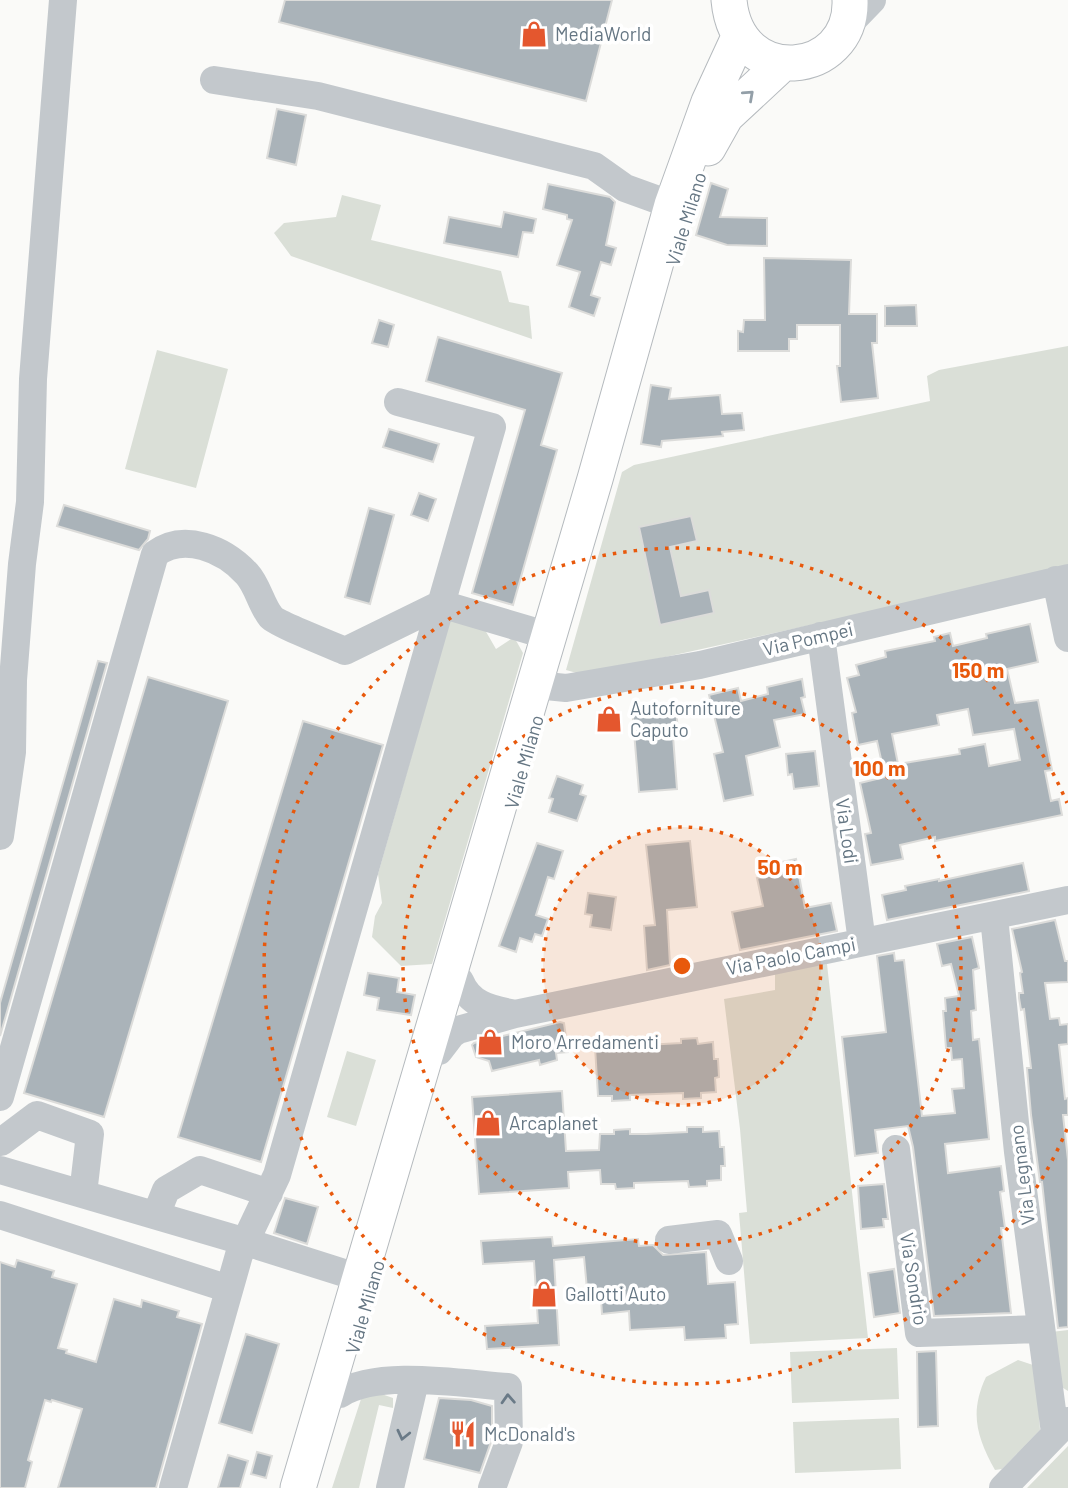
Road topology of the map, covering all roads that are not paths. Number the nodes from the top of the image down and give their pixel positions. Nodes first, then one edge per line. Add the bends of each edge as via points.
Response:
1 (63, 0) edge
2 (729, 0) edge
3 (873, 0) edge
4 (848, 14) edge
5 (739, 37) junction
6 (783, 63) junction
7 (214, 80) dead end
8 (672, 205) junction
9 (398, 402) dead end
10 (1062, 579) edge
11 (441, 604) junction
12 (548, 636) junction
13 (821, 636) junction
14 (1068, 638) edge
15 (547, 686) junction
16 (0, 836) edge
17 (1068, 900) edge
18 (993, 917) junction
19 (862, 942) junction
20 (460, 981) junction
21 (515, 1014) junction
22 (439, 1051) junction
23 (0, 1097) edge
24 (0, 1142) edge
25 (896, 1149) dead end
26 (0, 1170) edge
27 (269, 1193) junction
28 (83, 1194) junction
29 (0, 1215) edge
30 (156, 1215) junction
31 (668, 1240) dead end
32 (246, 1242) junction
33 (729, 1261) dead end
34 (360, 1278) junction
35 (229, 1289) junction
36 (1041, 1328) junction
37 (351, 1355) junction
38 (378, 1381) junction
39 (415, 1381) junction
40 (340, 1394) junction
41 (1062, 1427) edge
42 (173, 1488) edge
43 (298, 1488) edge
44 (315, 1488) edge
45 (390, 1488) edge
46 (492, 1488) edge
47 (1003, 1488) edge

1 - 16 street via 33,379 30,502 14,667 12,752
2 - 5 main road via 730,18
3 - 4 street
4 - 6 main road via 835,44 820,56
5 - 6 main road via 766,59
5 - 8 main road, Viale Milano via 709,102
15 -> 6 main road, Viale Milano via 709,146 726,116
7 - 8 street via 318,96 594,166 625,188
8 - 12 main road, Viale Milano
9 - 11 street via 492,427
10 - 13 street, Via Pompei
10 - 14 street
11 - 12 street
11 - 23 street via 345,651 272,618 248,574 220,553 181,543 155,554
11 - 27 street via 278,1175
12 - 34 main road, Viale Milano
13 - 15 street, Via Pompei via 699,665 566,688
13 - 19 street, Via Lodi
15 - 20 main road, Viale Milano
17 - 18 street, Via Paolo Campi
18 - 19 street, Via Paolo Campi
18 - 36 street, Via Legnano
19 - 21 street, Via Paolo Campi
20 - 21 street, Via Paolo Campi via 477,1003
20 - 22 main road, Viale Milano
21 - 22 street, Via Paolo Campi via 458,1030
22 - 37 main road, Viale Milano
24 - 28 street via 37,1115 90,1134
25 - 36 street, Via Sondrio via 919,1333
26 - 28 street
27 - 30 street via 200,1170 166,1191
27 - 32 street
28 - 30 street
29 - 35 street
30 - 32 street
31 - 33 street via 718,1234
32 - 34 street
32 - 35 street
34 - 43 main road, Viale Milano
35 - 42 street
36 - 41 street, Via Legnano
37 - 38 street
37 - 40 main road, Viale Milano
38 - 39 street
38 - 40 street
39 -> 45 street
46 -> 39 street via 509,1442 508,1387
40 - 44 main road, Viale Milano
41 - 47 street

